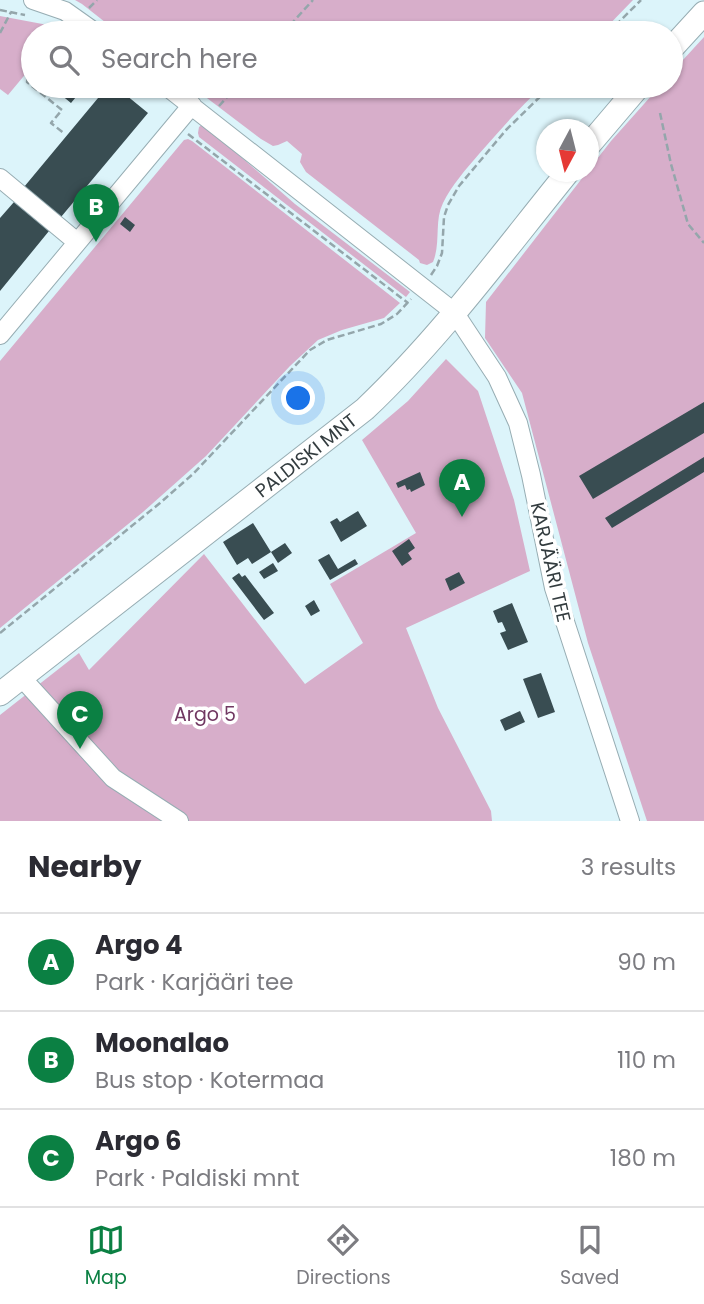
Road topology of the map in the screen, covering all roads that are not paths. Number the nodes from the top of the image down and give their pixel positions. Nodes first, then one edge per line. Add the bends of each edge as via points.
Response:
1 (33, 0) edge
2 (704, 13) edge
3 (79, 21) edge
4 (683, 36) edge
5 (175, 98) edge
6 (629, 98) edge
7 (192, 105) junction
8 (599, 134) edge
9 (0, 178) edge
10 (560, 182) edge
11 (77, 242) junction
12 (454, 312) junction
13 (0, 335) edge
14 (21, 677) junction
15 (0, 694) edge
16 (179, 821) edge
17 (630, 821) edge

1 - 3 street
2 - 4 main road
5 - 7 street, KARJÄÄRI TEE
6 - 8 main road
7 - 11 street
7 - 12 street, KARJÄÄRI TEE
9 - 11 street
10 - 12 main road, PALDISKI MNT
11 - 13 street
12 - 14 main road, PALDISKI MNT via 365,409
12 - 17 street, KARJÄÄRI TEE via 497,377 518,423 554,588
14 - 15 main road, PALDISKI MNT
14 - 16 street via 113,778

